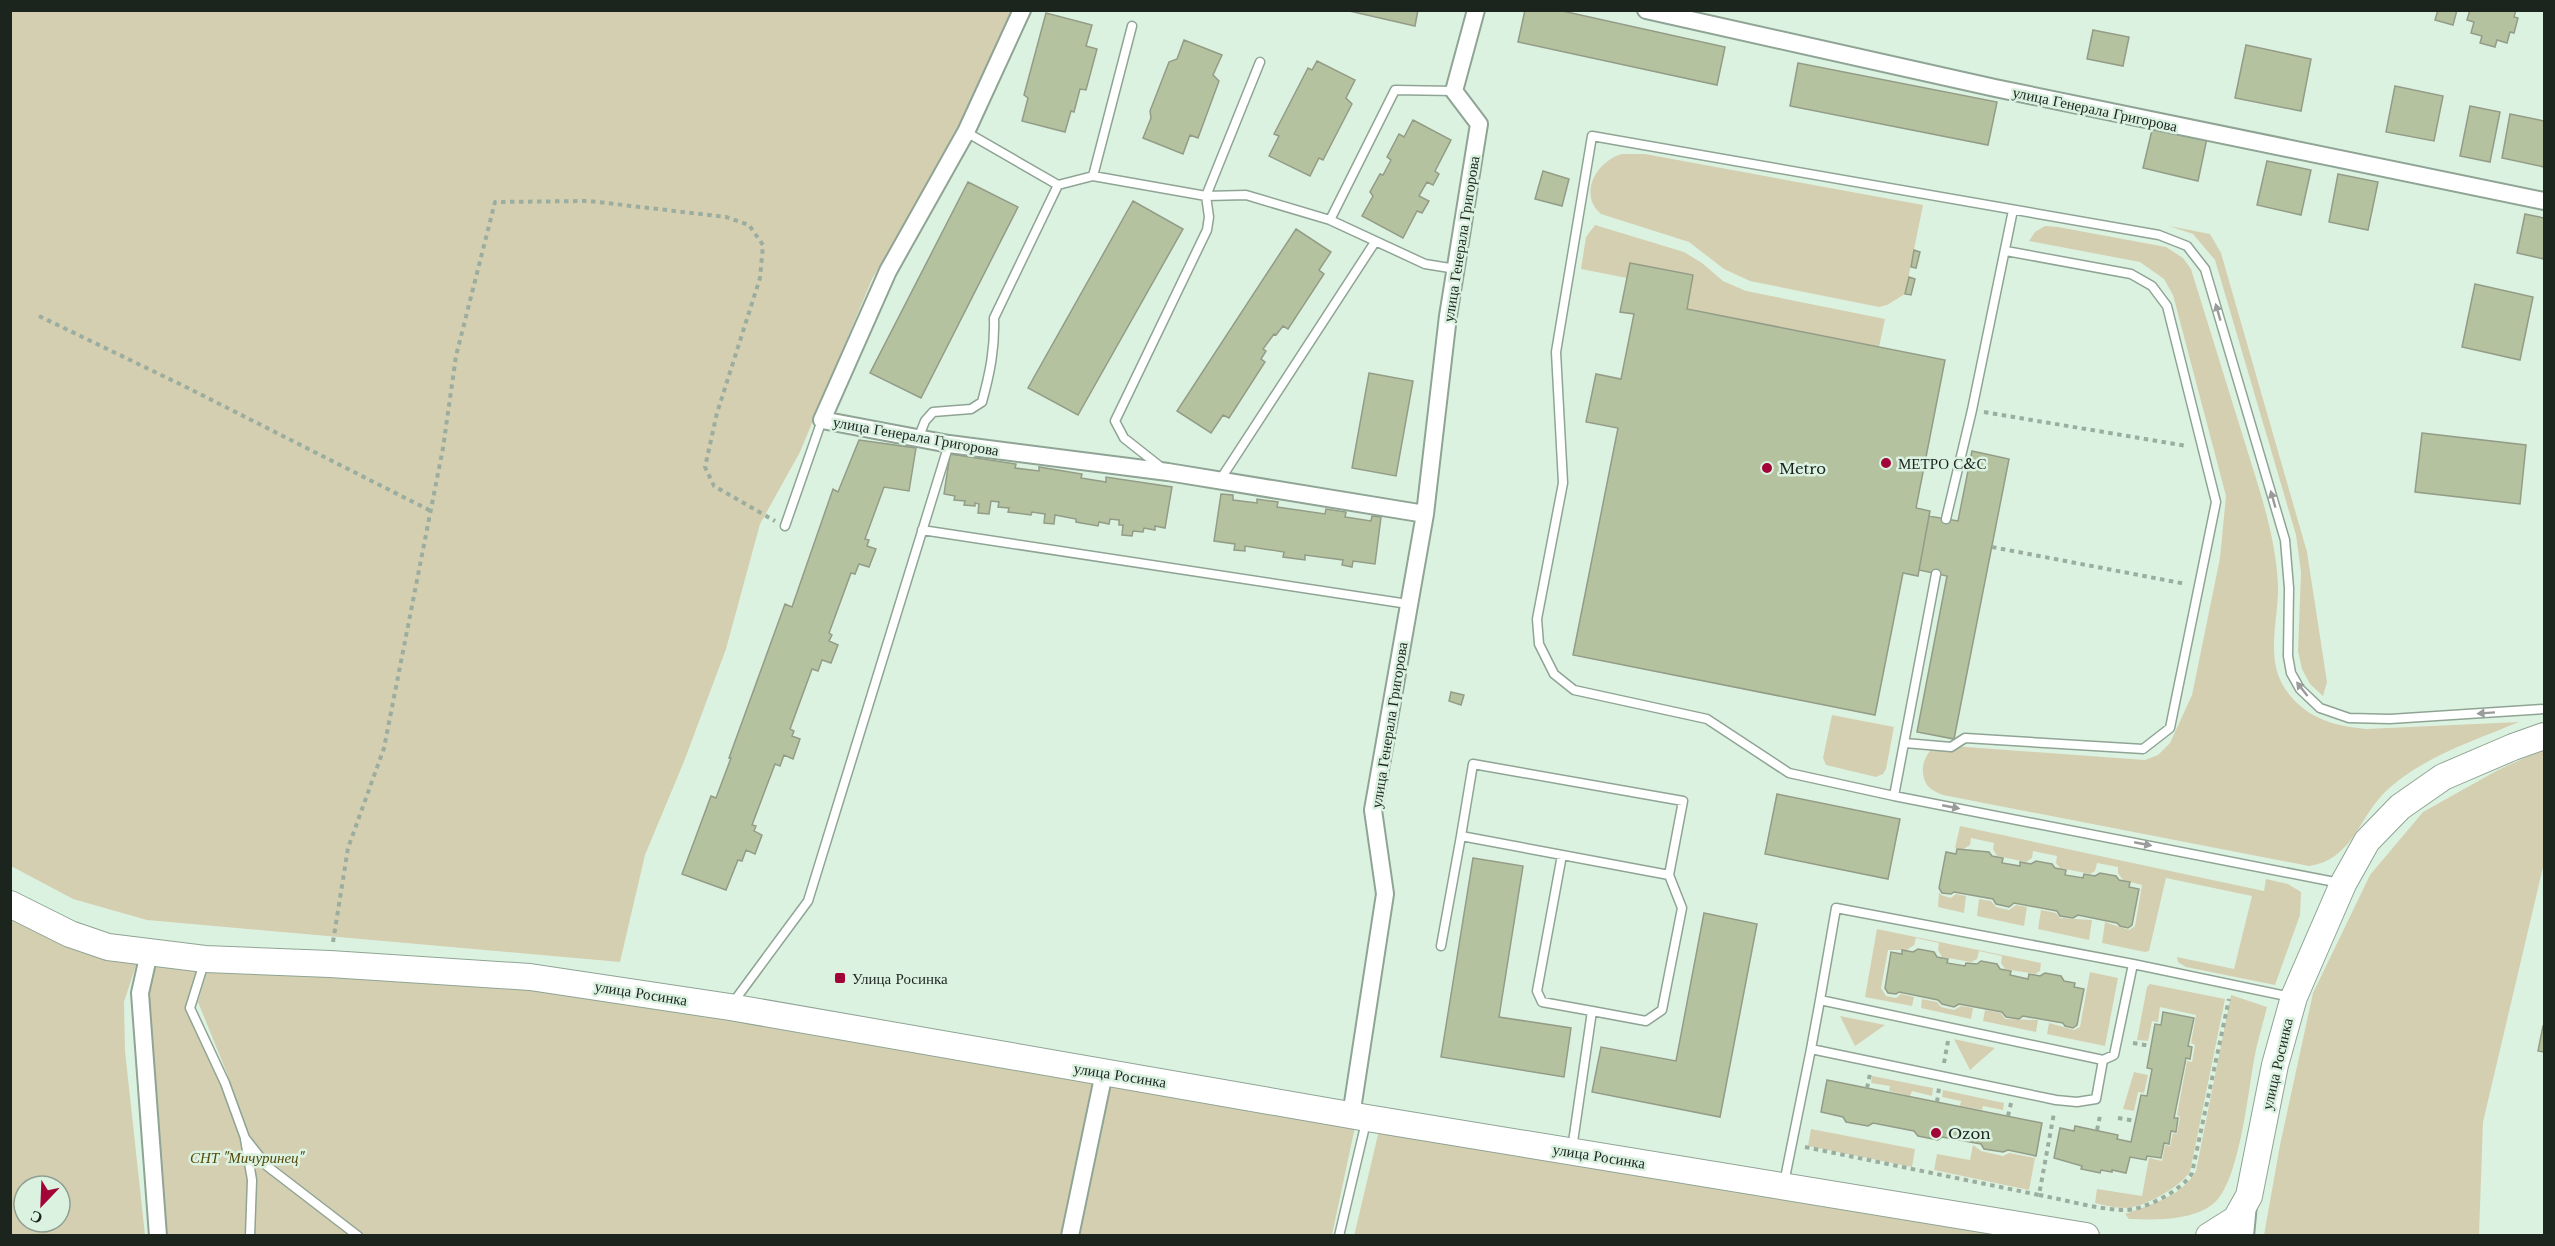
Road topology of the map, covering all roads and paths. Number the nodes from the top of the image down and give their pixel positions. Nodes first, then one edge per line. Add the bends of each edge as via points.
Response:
1 (1022, 10) edge
2 (1476, 10) edge
3 (1646, 10) edge
4 (1132, 26) dead end
5 (1260, 62) dead end
6 (1454, 91) junction
7 (966, 132) junction
8 (1093, 176) junction
9 (1058, 185) junction
10 (1206, 196) junction
11 (2544, 201) edge
12 (2013, 210) junction
13 (1330, 220) junction
14 (1375, 242) junction
15 (2006, 251) junction
16 (1456, 269) junction
17 (39, 316) dead end
18 (1972, 410) junction
19 (822, 420) junction
20 (918, 439) junction
21 (949, 444) junction
22 (2203, 448) junction
23 (1168, 472) junction
24 (1220, 480) junction
25 (431, 511) junction
26 (1425, 514) junction
27 (1946, 519) dead end
28 (785, 526) joint
29 (922, 530) junction
30 (1992, 547) dead end
31 (1936, 574) dead end
32 (2199, 586) junction
33 (1408, 604) junction
34 (2544, 709) edge
35 (2544, 736) edge
36 (1905, 743) junction
37 (1894, 796) junction
38 (1461, 836) junction
39 (1562, 855) junction
40 (1669, 875) junction
41 (2343, 884) junction
42 (10, 904) edge
43 (1441, 946) dead end
44 (149, 953) junction
45 (205, 959) junction
46 (330, 964) junction
47 (2133, 964) junction
48 (2232, 984) junction
49 (2294, 997) junction
50 (1820, 1000) junction
51 (730, 1007) junction
52 (1592, 1011) junction
53 (2133, 1043) dead end
54 (2151, 1046) dead end
55 (1811, 1049) junction
56 (2103, 1060) junction
57 (1104, 1073) junction
58 (2056, 1100) junction
59 (2100, 1116) dead end
60 (1359, 1117) junction
61 (2118, 1118) dead end
62 (2136, 1121) dead end
63 (2097, 1130) dead end
64 (245, 1138) junction
65 (1792, 1145) junction
66 (1571, 1152) junction
67 (1783, 1187) junction
68 (2039, 1195) junction
69 (2249, 1196) junction
70 (158, 1236) edge
71 (250, 1236) edge
72 (358, 1236) edge
73 (1070, 1236) edge
74 (1339, 1236) edge
75 (2086, 1236) edge
76 (2209, 1236) edge
77 (2245, 1236) edge

1 - 7 street, улица Генерала Григорова
2 - 6 street
3 - 11 street, улица Генерала Григорова via 1995,88
4 - 8 lane
5 - 10 lane
6 - 13 lane via 1395,90
6 - 16 street, улица Генерала Григорова via 1479,124
7 - 9 lane
7 - 19 street, улица Генерала Григорова via 888,271
8 - 9 lane
8 - 10 lane
9 - 20 lane via 994,318 992,368 982,402 971,409 933,412
10 - 13 lane via 1246,195
10 - 23 lane via 1207,230 1115,421 1124,438
12 - 15 lane
34 -> 12 lane via 2390,719 2349,718 2320,708 2300,689 2291,672 2284,540 2205,268 2187,246 2159,235
12 - 37 lane via 1592,136 1556,352 1563,483 1537,619 1539,644 1554,674 1574,690 1707,719 1789,773
13 - 14 lane
14 - 16 lane via 1425,264
14 - 24 lane
15 - 18 lane
15 - 22 lane via 2131,274 2152,286 2167,306
16 - 26 street, улица Генерала Григорова
17 - 25 path
18 - 22 path
18 - 27 lane
19 - 20 street, улица Генерала Григорова
19 - 28 lane
20 - 21 street, улица Генерала Григорова
21 - 23 street, улица Генерала Григорова
21 - 29 lane
22 - 32 lane via 2216,502
23 - 24 street, улица Генерала Григорова
24 - 26 street, улица Генерала Григорова
25 - 28 path via 456,356 495,202 590,201 726,217 749,225 763,245 760,278 717,413 705,467 714,486
25 - 46 path via 384,748 348,848
26 - 33 street, улица Генерала Григорова
29 - 33 lane
29 - 51 lane via 807,900
30 - 32 path
31 - 36 lane
32 - 36 lane via 2170,728 2144,749 1965,738 1951,747
33 - 60 street, улица Генерала Григорова via 1373,810 1385,894
35 - 41 main road, улица Росинка via 2443,777 2400,807 2367,841
36 - 37 lane
37 -> 41 lane
38 - 39 lane
38 - 40 lane via 1473,764 1683,801
38 - 43 lane
39 - 40 lane
39 - 52 lane via 1537,991 1542,1002
40 - 52 lane via 1682,908 1662,1010 1646,1021
41 - 49 main road, улица Росинка
42 - 44 main road, улица Росинка via 70,934 108,947
44 - 45 main road, улица Росинка
44 - 70 street via 140,993
45 - 46 main road, улица Росинка
45 - 64 lane via 190,1008 225,1083
46 - 51 main road, улица Росинка via 530,977
47 - 48 lane
47 - 50 lane via 1836,908
47 - 56 lane via 2114,1055
48 - 49 lane
48 - 68 path via 2192,1173 2184,1184 2159,1199 2125,1210
49 - 69 main road, улица Росинка via 2275,1065
50 - 55 lane
50 - 56 lane
51 - 57 main road, улица Росинка
52 - 66 lane
53 - 54 path
55 - 58 lane
55 - 65 lane
56 - 58 lane via 2096,1099
57 - 60 main road, улица Росинка
57 - 73 street
58 - 68 path
59 - 63 path
60 - 66 main road, улица Росинка
60 - 74 lane
61 - 62 path
64 - 71 lane via 252,1180
64 - 72 lane via 267,1166
65 - 67 lane
65 - 68 path
66 - 67 main road, улица Росинка
67 - 75 main road, улица Росинка
69 - 76 main road, улица Росинка via 2236,1219
69 - 77 street

